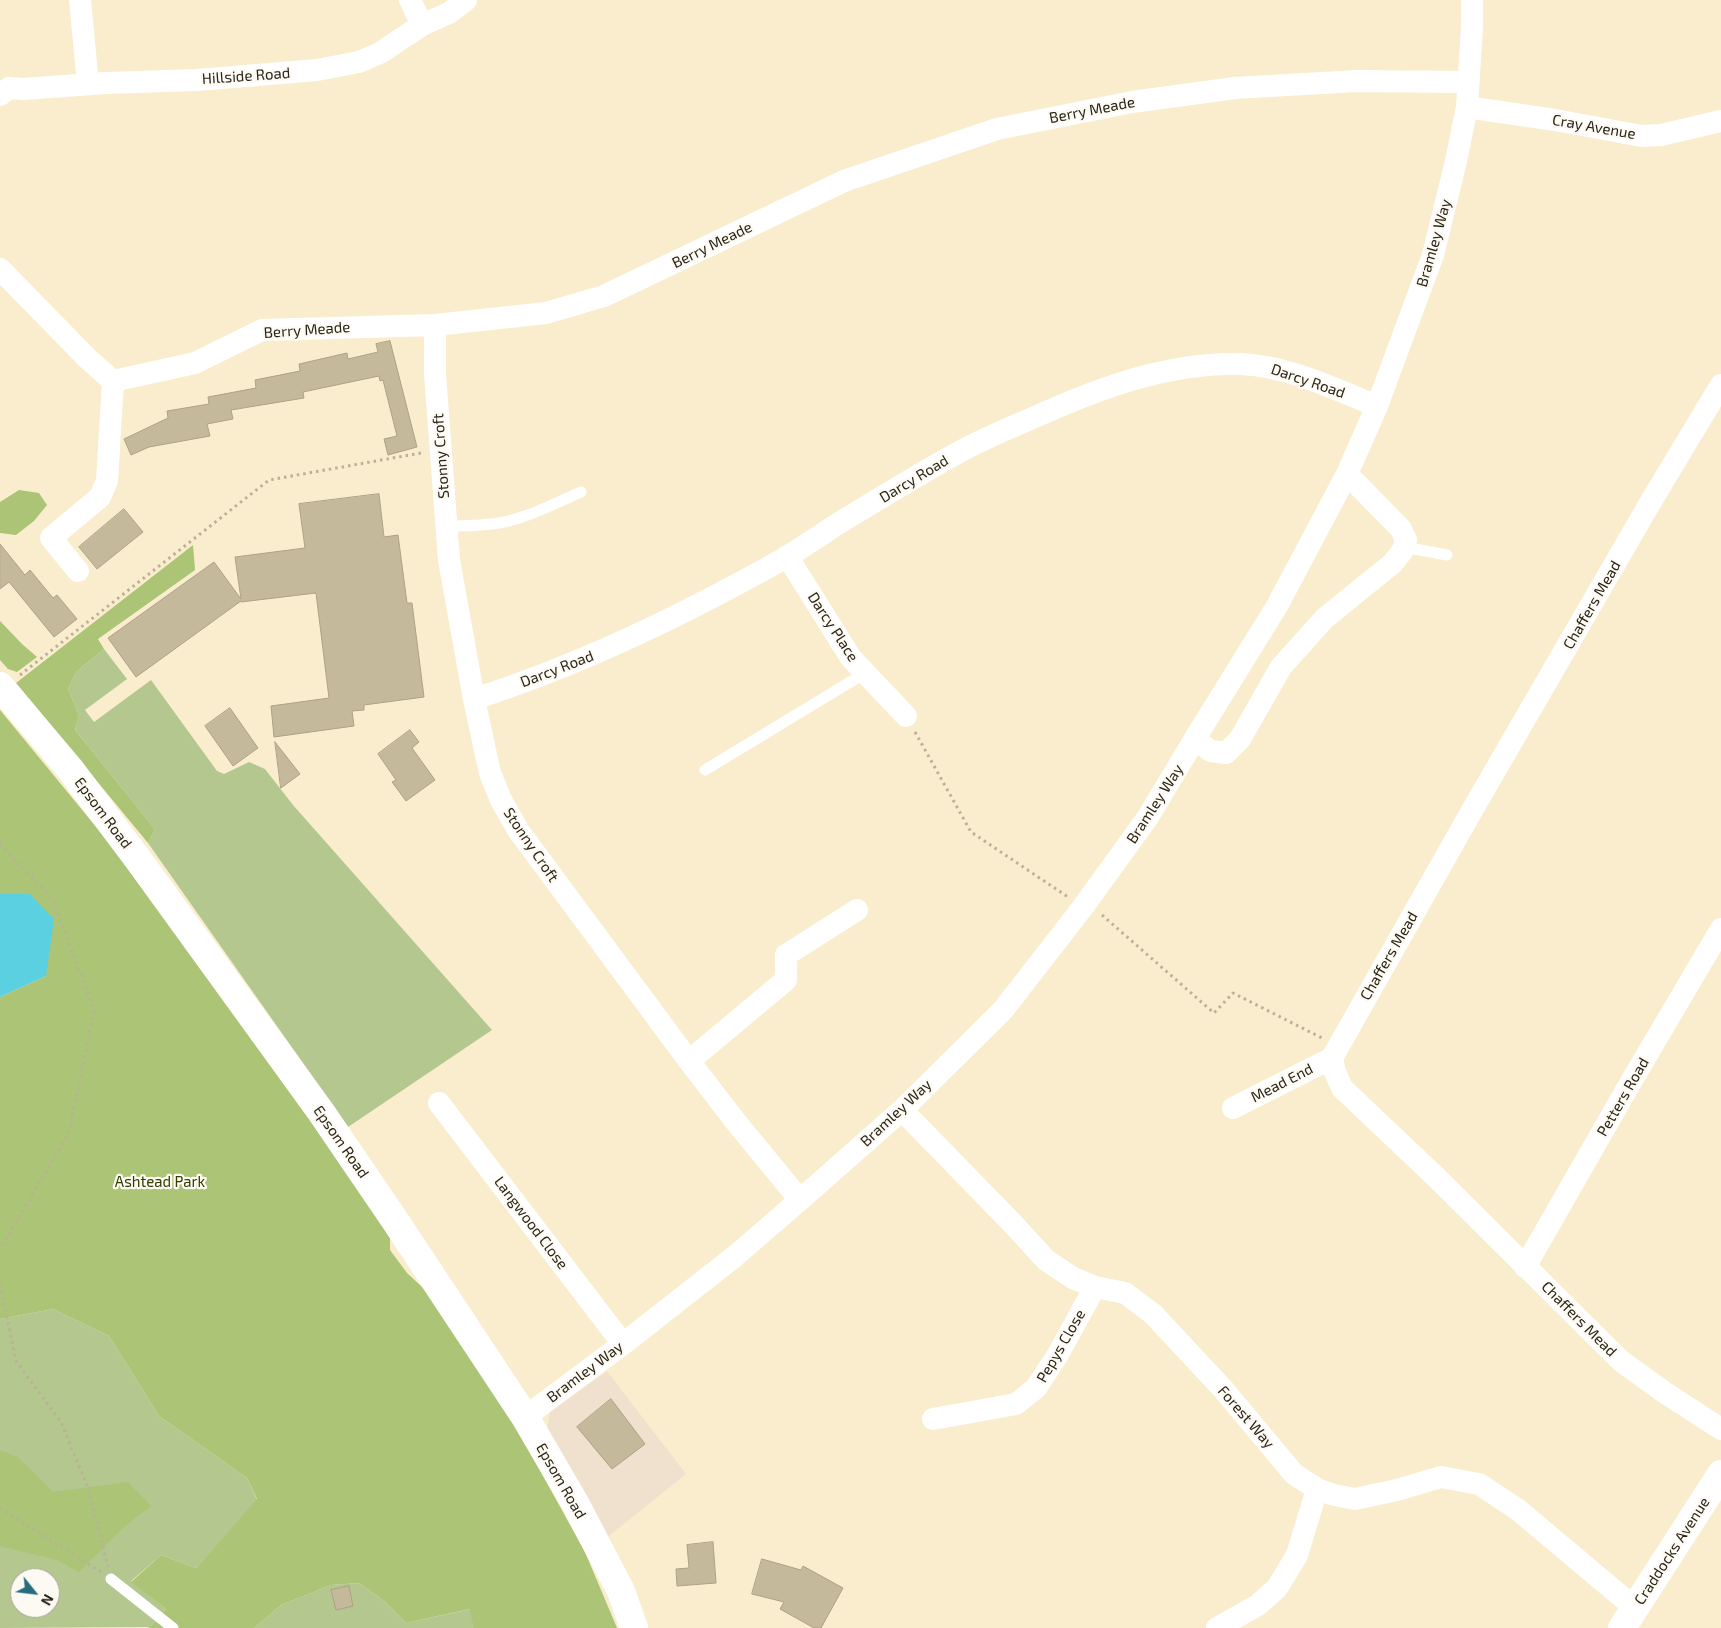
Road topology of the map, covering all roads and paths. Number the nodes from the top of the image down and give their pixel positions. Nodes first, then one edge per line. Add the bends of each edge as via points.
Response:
1 (80, 0) edge
2 (410, 0) edge
3 (466, 0) edge
4 (1472, 0) edge
5 (422, 25) junction
6 (1468, 82) junction
7 (88, 84) junction
8 (3, 91) edge
9 (1467, 107) junction
10 (1721, 121) edge
11 (0, 268) edge
12 (435, 325) junction
13 (113, 381) junction
14 (1720, 391) edge
15 (1377, 406) junction
16 (441, 449) junction
17 (1348, 474) junction
18 (581, 492) dead end
19 (446, 526) junction
20 (1404, 547) junction
21 (1447, 555) dead end
22 (787, 556) junction
23 (78, 570) dead end
24 (865, 673) junction
25 (1, 687) edge
26 (474, 699) junction
27 (906, 716) joint
28 (1195, 740) junction
29 (705, 770) dead end
30 (0, 844) edge
31 (1084, 904) junction
32 (857, 910) dead end
33 (1721, 929) edge
34 (1335, 1052) junction
35 (689, 1060) junction
36 (439, 1103) dead end
37 (1233, 1108) dead end
38 (902, 1110) junction
39 (800, 1200) junction
40 (0, 1249) edge
41 (1526, 1267) junction
42 (0, 1284) edge
43 (1094, 1287) junction
44 (623, 1344) junction
45 (525, 1417) junction
46 (933, 1419) dead end
47 (1721, 1429) edge
48 (1718, 1485) edge
49 (1317, 1489) junction
50 (0, 1508) edge
51 (111, 1579) junction
52 (1629, 1618) edge
53 (173, 1628) edge
54 (634, 1628) edge
55 (1216, 1628) edge

1 - 7 street
2 - 5 street
3 - 5 street, Hillside Road via 449,13
4 - 6 street, Bramley Way
5 - 7 street, Hillside Road via 380,53 359,62 317,70 197,80
6 - 9 street, Bramley Way
6 - 12 street, Berry Meade via 1357,81 1235,88 1132,102 997,129 844,181 604,296 546,313
7 - 8 street, Hillside Road
9 - 10 street, Cray Avenue via 1642,136 1661,135
9 - 15 street, Bramley Way via 1433,255
11 - 13 street
12 - 13 street, Berry Meade via 262,330 195,363
12 - 16 street, Stonny Croft
13 - 23 street via 107,481 100,498 51,538
14 - 34 street, Chaffers Mead via 1650,503
15 - 17 street, Bramley Way
15 - 22 street, Darcy Road via 1314,380 1269,366 1203,366 1111,386 964,450
16 - 19 street, Stonny Croft
16 - 25 path via 269,480
17 - 20 street via 1401,529 1406,540
17 - 28 street, Bramley Way via 1277,606
18 - 19 lane via 504,522
19 - 26 street, Stonny Croft
20 - 21 lane
20 - 28 street via 1393,563 1325,618 1281,667 1240,739 1226,753 1211,751
22 - 24 street, Darcy Place via 851,658
22 - 26 street, Darcy Road via 606,650
24 - 27 street, Darcy Place
24 - 29 lane
25 - 45 main road, Epsom Road via 70,769 321,1112
26 - 35 street, Stonny Croft via 490,773 518,830
27 - 31 path via 971,832
28 - 31 street, Bramley Way via 1148,817
30 - 40 path via 53,900 94,1010 69,1133
31 - 34 path via 1214,1013 1232,993
31 - 38 street, Bramley Way via 1003,1010
32 - 35 street via 786,955 786,980
33 - 41 street, Petters Road
34 - 37 street, Mead End
34 - 41 street, Chaffers Mead via 1335,1072 1342,1088
35 - 39 street, Stonny Croft
36 - 44 street, Langwood Close
38 - 39 street, Bramley Way
38 - 43 street, Forest Way via 1046,1260
39 - 44 street, Bramley Way via 734,1257
41 - 47 street, Chaffers Mead via 1621,1361
42 - 51 path via 16,1360 61,1422 88,1488
43 - 46 street, Pepys Close via 1036,1388 1016,1404
43 - 49 street, Forest Way via 1125,1293 1153,1314 1223,1389 1294,1474
44 - 45 street, Bramley Way
45 - 54 main road, Epsom Road via 621,1591
48 - 52 main road, Craddocks Avenue
49 - 52 street, Forest Way via 1355,1499 1441,1477 1479,1484 1517,1509
49 - 55 street via 1297,1555 1277,1588 1258,1604
50 - 51 path
51 - 53 lane

